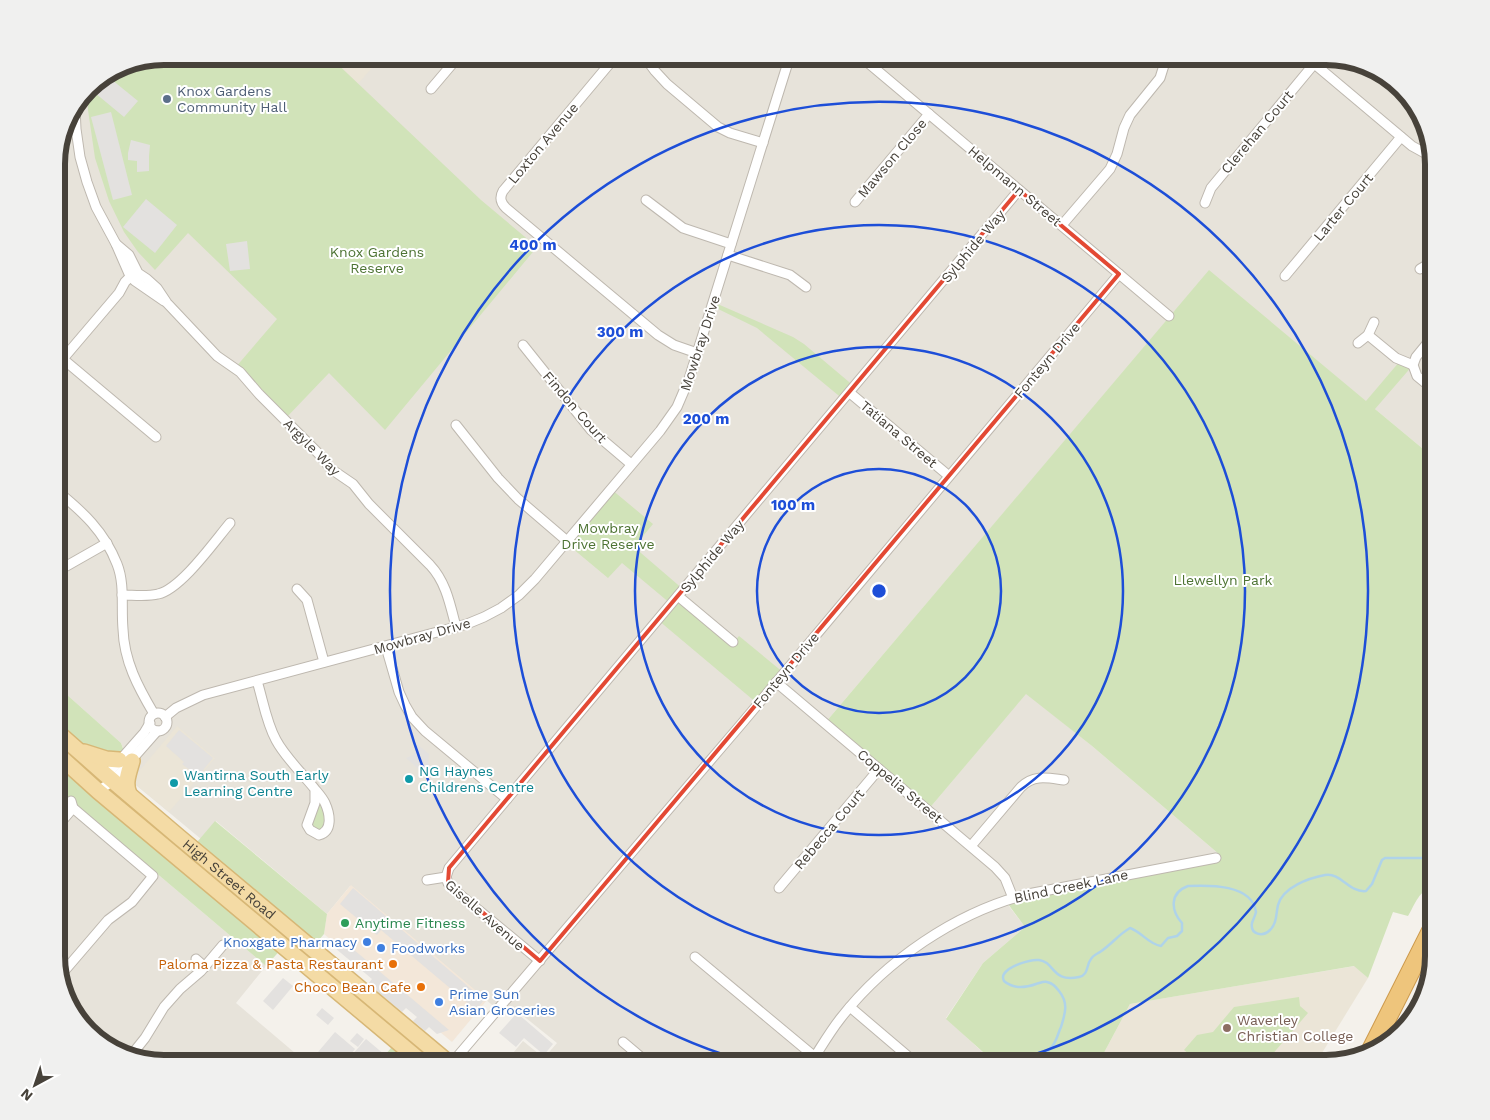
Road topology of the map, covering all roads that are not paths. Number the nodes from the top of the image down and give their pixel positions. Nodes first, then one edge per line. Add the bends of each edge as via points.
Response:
1 (451, 65) edge
2 (608, 65) edge
3 (651, 65) edge
4 (787, 65) edge
5 (871, 65) edge
6 (1163, 65) edge
7 (1313, 65) edge
8 (1315, 65) edge
9 (431, 89) dead end
10 (929, 114) junction
11 (76, 118) edge
12 (1402, 137) junction
13 (763, 143) junction
14 (1424, 154) edge
15 (1019, 190) junction
16 (646, 200) dead end
17 (855, 202) dead end
18 (1206, 203) dead end
19 (1062, 226) junction
20 (731, 244) junction
21 (728, 255) junction
22 (1425, 267) edge
23 (1420, 269) dead end
24 (1119, 274) junction
25 (135, 275) junction
26 (1285, 276) dead end
27 (806, 287) dead end
28 (1169, 316) dead end
29 (1374, 322) dead end
30 (1368, 335) junction
31 (1358, 343) dead end
32 (523, 345) dead end
33 (1425, 346) edge
34 (697, 353) junction
35 (65, 357) edge
36 (65, 361) edge
37 (1413, 365) junction
38 (1425, 383) edge
39 (850, 393) junction
40 (456, 425) dead end
41 (156, 437) dead end
42 (632, 464) junction
43 (949, 476) junction
44 (65, 498) edge
45 (230, 523) dead end
46 (567, 542) junction
47 (107, 543) junction
48 (65, 567) edge
49 (298, 589) dead end
50 (122, 595) junction
51 (678, 596) junction
52 (456, 627) junction
53 (733, 642) dead end
54 (386, 647) junction
55 (324, 662) junction
56 (257, 681) junction
57 (776, 682) junction
58 (154, 714) junction
59 (165, 716) junction
60 (150, 723) junction
61 (157, 731) junction
62 (65, 739) edge
63 (75, 748) junction
64 (126, 760) junction
65 (65, 761) edge
66 (880, 769) junction
67 (110, 778) junction
68 (1064, 780) dead end
69 (316, 790) dead end
70 (98, 791) junction
71 (128, 794) junction
72 (507, 799) junction
73 (65, 814) edge
74 (971, 846) junction
75 (1216, 858) dead end
76 (446, 877) junction
77 (427, 880) dead end
78 (779, 888) dead end
79 (1013, 898) junction
80 (1425, 943) edge
81 (307, 944) junction
82 (223, 946) dead end
83 (695, 957) dead end
84 (196, 959) dead end
85 (540, 962) junction
86 (205, 967) junction
87 (66, 969) edge
88 (316, 973) junction
89 (850, 1007) junction
90 (623, 1042) dead end
91 (1375, 1042) edge
92 (135, 1051) edge
93 (413, 1055) edge
94 (439, 1055) edge
95 (458, 1055) edge
96 (638, 1055) edge
97 (807, 1055) edge
98 (816, 1055) edge
99 (906, 1055) edge

1 - 9 street
2 - 34 street, Loxton Avenue via 503,191 501,202 658,336
3 - 13 street via 667,84 718,127
4 - 13 street, Mowbray Drive
5 - 10 street, Helpmann Street
6 - 19 street via 1160,78 1126,121 1110,169
7 - 18 street, Clerehan Court via 1211,188
8 - 12 street
10 - 15 street, Helpmann Street
10 - 17 street, Mawson Close
11 - 25 street via 87,182 98,212
12 - 14 street
12 - 26 street, Larter Court
13 - 20 street, Mowbray Drive
15 - 19 street, Helpmann Street
15 - 39 street, Sylphide Way
16 - 20 street via 683,228
19 - 24 street, Helpmann Street
20 - 21 street, Mowbray Drive
21 - 27 street via 790,275
21 - 34 street, Mowbray Drive
22 - 23 street
24 - 28 street, Helpmann Street
24 - 43 street, Fonteyn Drive
25 - 35 street
25 - 52 street, Argyle Way via 167,303 221,360 235,368 331,469 353,484 430,564 444,585
29 - 30 street
30 - 31 street
30 - 37 street via 1396,358
32 - 42 street, Findon Court via 591,430
33 - 37 street
34 - 42 street, Mowbray Drive via 673,413
36 - 41 street
37 - 38 street via 1417,376
39 - 43 street, Tatiana Street
39 - 51 street, Sylphide Way
40 - 46 street via 498,478
42 - 46 street, Mowbray Drive
43 - 57 street, Fonteyn Drive
44 - 47 street via 91,520
45 - 50 street via 174,586 158,594
46 - 52 street, Mowbray Drive via 519,595 484,617
47 - 48 street
47 - 50 street via 119,569
49 - 55 street via 307,600
50 - 58 street via 128,661
51 - 53 street
51 - 72 street, Sylphide Way
52 - 54 street, Mowbray Drive
54 - 55 street, Mowbray Drive
54 - 72 street via 399,692 412,717
55 - 56 street, Mowbray Drive
56 - 59 street, Mowbray Drive via 203,695
56 - 69 street via 274,738
57 - 66 street, Coppelia Street
57 - 85 street, Fonteyn Drive
58 - 59 street
58 - 60 street
59 - 61 street via 167,725
60 - 61 street
60 - 64 street
61 - 64 street
62 - 63 main road, High Street Road
63 - 64 main road via 106,759
63 - 67 main road, High Street Road
64 - 67 street
64 - 71 main road
65 - 70 main road, High Street Road
66 - 74 street, Coppelia Street
66 - 78 street, Rebecca Court
67 - 70 street
67 - 71 main road, High Street Road
68 - 74 street via 1033,778
70 - 88 main road, High Street Road
71 - 81 main road, High Street Road
72 - 76 street, Sylphide Way via 449,868
73 - 87 street via 72,804 153,876 132,902 108,920
74 - 79 street, Coppelia Street via 1002,874
75 - 79 street, Blind Creek Lane
76 - 77 street, Giselle Avenue
76 - 85 street, Giselle Avenue via 452,888
79 - 89 street, Blind Creek Lane via 970,916 919,945 879,977
80 - 91 highway
81 - 88 main road
81 - 94 main road, High Street Road
82 - 86 street
83 - 97 street
84 - 86 street
85 - 95 street, Fonteyn Drive
86 - 92 street via 161,1011
88 - 93 main road, High Street Road
89 - 98 street, Blind Creek Lane
89 - 99 street
90 - 96 street

